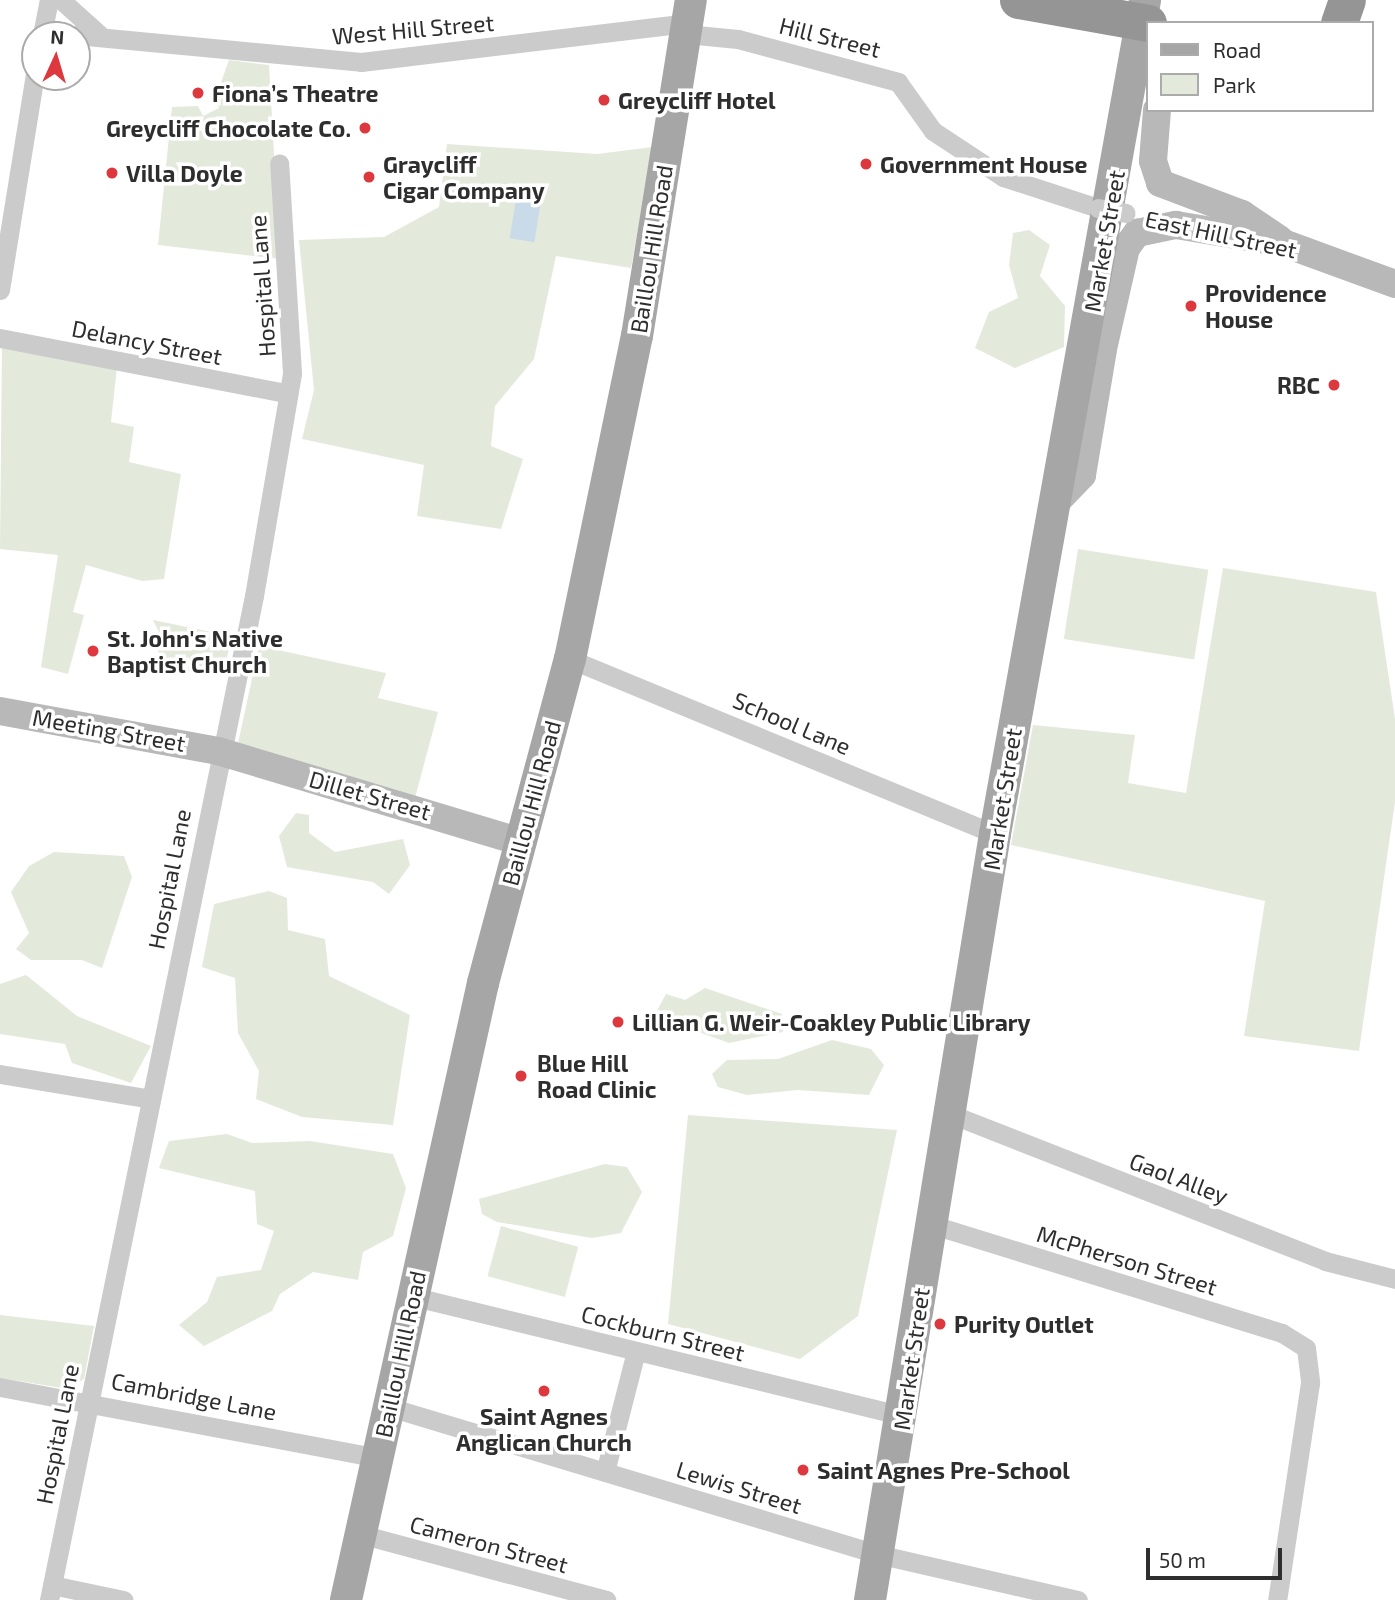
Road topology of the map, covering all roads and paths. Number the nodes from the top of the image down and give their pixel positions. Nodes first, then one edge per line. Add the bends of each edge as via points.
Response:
1 (49, 0) edge
2 (61, 0) edge
3 (1018, 0) edge
4 (1347, 0) edge
5 (691, 12) edge
6 (1146, 15) edge
7 (45, 21) edge
8 (1340, 21) edge
9 (91, 35) edge
10 (100, 35) junction
11 (32, 91) edge
12 (1157, 112) edge
13 (279, 163) dead end
14 (1126, 213) joint
15 (1176, 225) junction
16 (1283, 243) junction
17 (1395, 284) edge
18 (0, 290) edge
19 (0, 338) edge
20 (285, 393) junction
21 (1057, 501) junction
22 (570, 659) junction
23 (0, 711) edge
24 (218, 751) junction
25 (995, 834) junction
26 (521, 842) junction
27 (0, 1074) edge
28 (151, 1099) junction
29 (948, 1112) junction
30 (930, 1224) junction
31 (1395, 1279) edge
32 (411, 1296) junction
33 (636, 1351) junction
34 (0, 1387) edge
35 (89, 1400) junction
36 (389, 1407) junction
37 (904, 1416) junction
38 (378, 1458) junction
39 (605, 1472) junction
40 (360, 1534) junction
41 (877, 1554) junction
42 (51, 1592) edge
43 (123, 1600) edge
44 (346, 1600) edge
45 (606, 1600) edge
46 (870, 1600) edge
47 (1078, 1600) edge
48 (1277, 1600) edge

1 - 7 street
2 - 10 street
3 - 6 highway
4 - 8 highway
5 - 10 street, West Hill Street via 361,62 301,61
5 - 14 street, Hill Street, bridge via 738,39 898,82 933,131 1003,177
5 - 22 main road, Baillou Hill Road via 637,337
6 - 21 main road, Market Street
9 - 10 street, West Hill Street
11 - 18 street
12 - 16 main road via 1153,161 1160,183 1242,214
13 - 20 street, Hospital Lane via 292,373
14 - 15 street, East Hill Street
15 - 16 main road, East Hill Street
15 - 21 main road via 1130,239 1082,475
16 - 17 main road, East Hill Street
19 - 20 street, Delancy Street
20 - 24 street, Hospital Lane via 254,596
21 - 25 main road, Market Street
22 - 25 street, School Lane
22 - 26 main road, Baillou Hill Road
23 - 24 main road, Meeting Street
24 - 26 main road, Dillet Street
24 - 28 street, Hospital Lane
25 - 29 main road, Market Street
26 - 32 main road, Baillou Hill Road
27 - 28 street
28 - 35 street, Hospital Lane
29 - 30 main road, Market Street
29 - 31 street, Gaol Alley via 1325,1261
30 - 37 main road, Market Street
30 - 48 street, McPherson Street via 1282,1333 1306,1348 1310,1382
32 - 33 street, Cockburn Street
32 - 36 main road, Baillou Hill Road
33 - 37 street, Cockburn Street
33 - 39 street
34 - 35 street, Cambridge Lane
35 - 38 street, Cambridge Lane
35 - 42 street, Hospital Lane
36 - 38 main road, Baillou Hill Road
36 - 39 street, Lewis Street
37 - 41 main road, Market Street
38 - 40 main road, Baillou Hill Road
39 - 41 street, Lewis Street
40 - 44 main road, Baillou Hill Road
40 - 45 street, Cameron Street
41 - 46 main road, Market Street
41 - 47 street, Lewis Street
42 - 43 street

